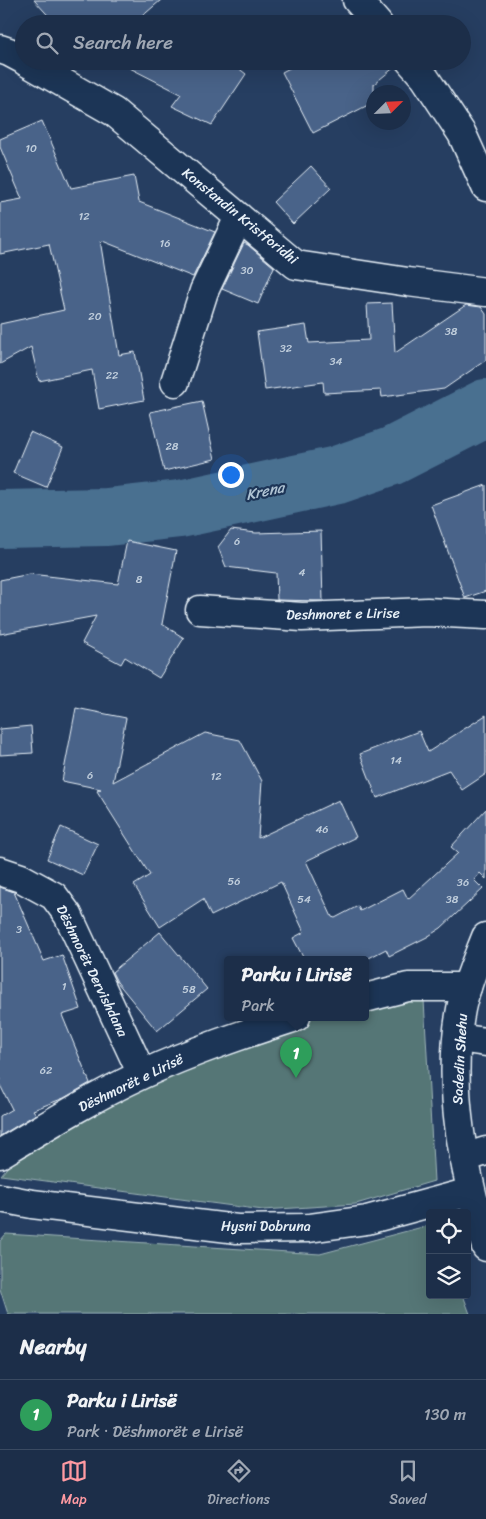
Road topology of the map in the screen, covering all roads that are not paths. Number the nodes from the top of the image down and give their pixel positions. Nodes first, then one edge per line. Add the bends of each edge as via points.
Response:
1 (357, 0) edge
2 (370, 15) edge
3 (0, 49) edge
4 (15, 55) edge
5 (41, 70) edge
6 (418, 70) edge
7 (486, 187) edge
8 (238, 217) junction
9 (486, 292) edge
10 (176, 382) dead end
11 (200, 610) dead end
12 (486, 615) edge
13 (0, 871) edge
14 (486, 937) edge
15 (467, 987) junction
16 (369, 997) edge
17 (284, 1021) edge
18 (458, 1038) junction
19 (486, 1042) edge
20 (142, 1074) junction
21 (0, 1154) edge
22 (475, 1155) edge
23 (470, 1192) junction
24 (0, 1198) edge
25 (486, 1248) edge

1 - 2 street
3 - 4 street, Konstandin Kristforidhi
5 - 8 street, Konstandin Kristforidhi via 114,112
6 - 7 street via 462,134
8 - 9 street, Konstandin Kristforidhi via 296,265
8 - 10 street via 204,292
11 - 12 street, Deshmoret e Lirise via 302,616 427,612
13 - 20 street, Dëshmorët Dervishdana via 54,896 68,915
14 - 15 street
15 - 16 street via 408,986
15 - 18 street, Sadedin Shehu
17 - 20 street, Dëshmorët e Lirisë via 228,1039
18 - 19 street
18 - 22 street, Sadedin Shehu via 458,1118
20 - 21 street, Dëshmorët e Lirisë via 64,1115
22 - 23 street, Sadedin Shehu
23 - 24 street, Hysni Dobruna via 367,1220 310,1228 238,1229
23 - 25 street, Sadedin Shehu

